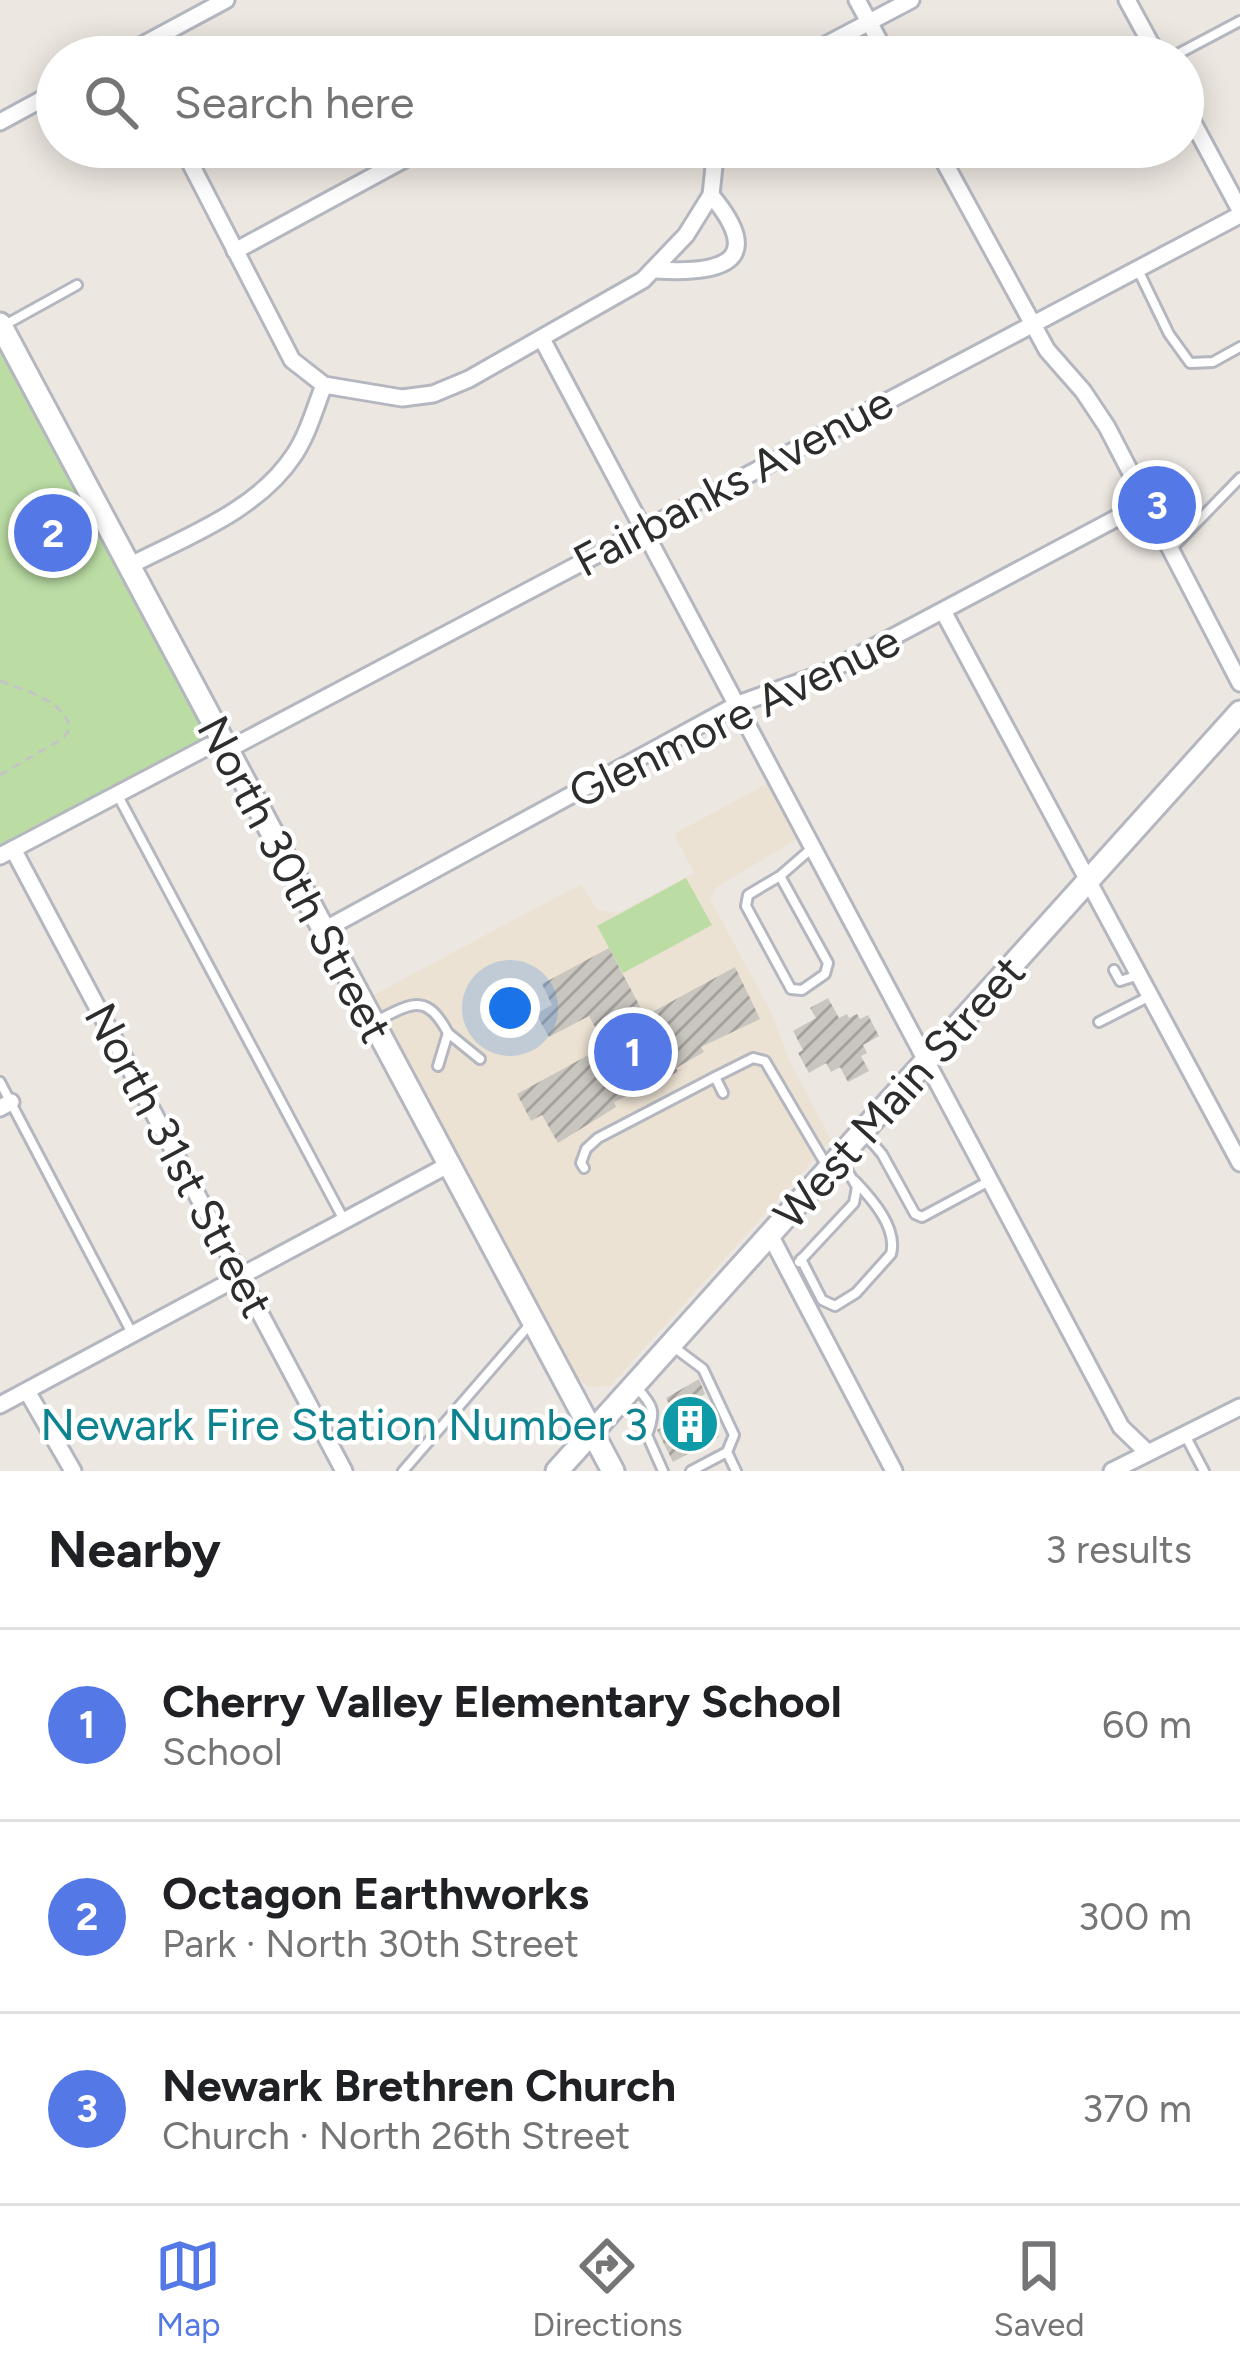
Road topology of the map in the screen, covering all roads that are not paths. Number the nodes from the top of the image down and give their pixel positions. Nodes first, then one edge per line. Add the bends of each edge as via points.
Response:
1 (226, 0) edge
2 (857, 0) edge
3 (911, 0) edge
4 (1126, 0) edge
5 (198, 7) edge
6 (1240, 21) edge
7 (869, 23) junction
8 (156, 36) edge
9 (844, 36) edge
10 (876, 36) edge
11 (1146, 36) edge
12 (1204, 40) edge
13 (36, 102) edge
14 (0, 122) edge
15 (1204, 144) edge
16 (193, 168) edge
17 (388, 168) edge
18 (714, 168) edge
19 (947, 168) edge
20 (711, 195) junction
21 (1240, 213) edge
22 (235, 251) junction
23 (1137, 268) junction
24 (656, 270) junction
25 (77, 285) dead end
26 (1031, 324) junction
27 (1, 325) edge
28 (542, 339) junction
29 (1240, 347) edge
30 (324, 385) junction
31 (1240, 478) edge
32 (1147, 502) junction
33 (643, 529) junction
34 (1172, 549) junction
35 (129, 566) junction
36 (943, 611) junction
37 (1240, 683) edge
38 (739, 704) junction
39 (1240, 712) edge
40 (227, 750) junction
41 (117, 794) junction
42 (814, 846) junction
43 (6, 853) edge
44 (779, 876) junction
45 (1088, 881) junction
46 (322, 931) junction
47 (1114, 970) dead end
48 (1139, 975) junction
49 (1150, 996) junction
50 (1100, 1022) dead end
51 (371, 1023) junction
52 (448, 1033) junction
53 (480, 1059) dead end
54 (928, 1059) junction
55 (438, 1066) dead end
56 (715, 1077) junction
57 (0, 1082) edge
58 (722, 1093) dead end
59 (5, 1105) edge
60 (862, 1132) junction
61 (1240, 1163) edge
62 (834, 1164) junction
63 (448, 1165) junction
64 (584, 1168) dead end
65 (992, 1180) junction
66 (855, 1181) junction
67 (344, 1221) junction
68 (770, 1235) junction
69 (795, 1265) junction
70 (241, 1277) junction
71 (834, 1306) junction
72 (533, 1321) junction
73 (816, 1322) junction
74 (133, 1335) junction
75 (671, 1345) junction
76 (634, 1386) junction
77 (27, 1391) junction
78 (0, 1405) edge
79 (1240, 1406) edge
80 (593, 1432) junction
81 (1184, 1434) junction
82 (727, 1452) junction
83 (1147, 1452) junction
84 (889, 1469) edge
85 (73, 1471) edge
86 (344, 1471) edge
87 (403, 1471) edge
88 (557, 1471) edge
89 (613, 1471) edge
90 (663, 1471) edge
91 (691, 1471) edge
92 (736, 1471) edge
93 (1112, 1471) edge
94 (1204, 1471) edge

1 - 5 street
2 - 7 street
3 - 7 street
4 - 11 street
5 - 8 street
6 - 12 lane
7 - 9 street
7 - 10 street
13 - 14 street
15 - 21 street
16 - 22 street
17 - 22 street
18 - 20 street
19 - 26 street
20 - 24 street
20 - 24 street via 735,227 733,255 708,271
21 - 23 street, Fairbanks Avenue
22 - 30 street via 292,360
23 - 26 street, Fairbanks Avenue
23 - 29 lane via 1190,363 1213,362
24 - 28 street
25 - 27 lane
26 - 32 street via 1083,391
26 - 33 street, Fairbanks Avenue
27 - 35 street, North 30th Street
28 - 30 street via 433,394 387,397
28 - 33 street
30 - 35 street via 305,436 268,485 238,510
31 - 34 lane
32 - 34 street
32 - 36 street, Glenmore Avenue
33 - 38 street
33 - 40 street, Fairbanks Avenue
34 - 37 street
35 - 40 street, North 30th Street
36 - 38 street, Glenmore Avenue via 825,673
36 - 45 street
38 - 42 street
38 - 46 street, Glenmore Avenue
39 - 45 street, West Main Street
40 - 41 street, Fairbanks Avenue via 209,746
40 - 46 street, North 30th Street
41 - 43 street, Fairbanks Avenue
41 - 67 lane
42 - 44 lane
42 - 54 street
43 - 70 street, North 31st Street
44 - 44 lane via 828,963 802,990 791,989 746,906 748,895
45 - 48 street
45 - 54 street, West Main Street
46 - 51 street, North 30th Street
47 - 48 lane via 1120,982
48 - 49 street
49 - 50 lane
49 - 61 street
51 - 52 lane via 422,1004
51 - 63 street, North 30th Street
52 - 53 lane
52 - 55 lane
54 - 60 street, West Main Street
54 - 65 street
56 - 58 lane
56 - 62 lane via 753,1058 765,1061
56 - 64 lane via 598,1138 586,1149
57 - 59 lane
59 - 74 lane
60 - 62 street, West Main Street
60 - 65 lane via 922,1217
62 - 66 lane
62 - 68 street, West Main Street
63 - 67 street
63 - 72 street, North 30th Street
65 - 83 street via 1121,1427
66 - 69 lane via 854,1203
66 - 71 lane via 894,1245 871,1279
67 - 70 street
68 - 69 street
68 - 75 street, West Main Street
69 - 71 lane
69 - 73 street
70 - 74 street
70 - 86 street, North 31st Street
71 - 73 lane
72 - 80 street, North 30th Street
72 - 87 lane
73 - 84 street
74 - 77 street
75 - 76 street, West Main Street
75 - 82 lane via 703,1370 722,1403 734,1435
76 - 80 street, West Main Street
76 - 90 lane via 653,1405 646,1435
77 - 78 street
77 - 85 street
79 - 81 street
80 - 88 street, West Main Street
80 - 89 street, North 30th Street
81 - 83 street
81 - 94 lane
82 - 91 lane
82 - 92 lane
83 - 93 street

